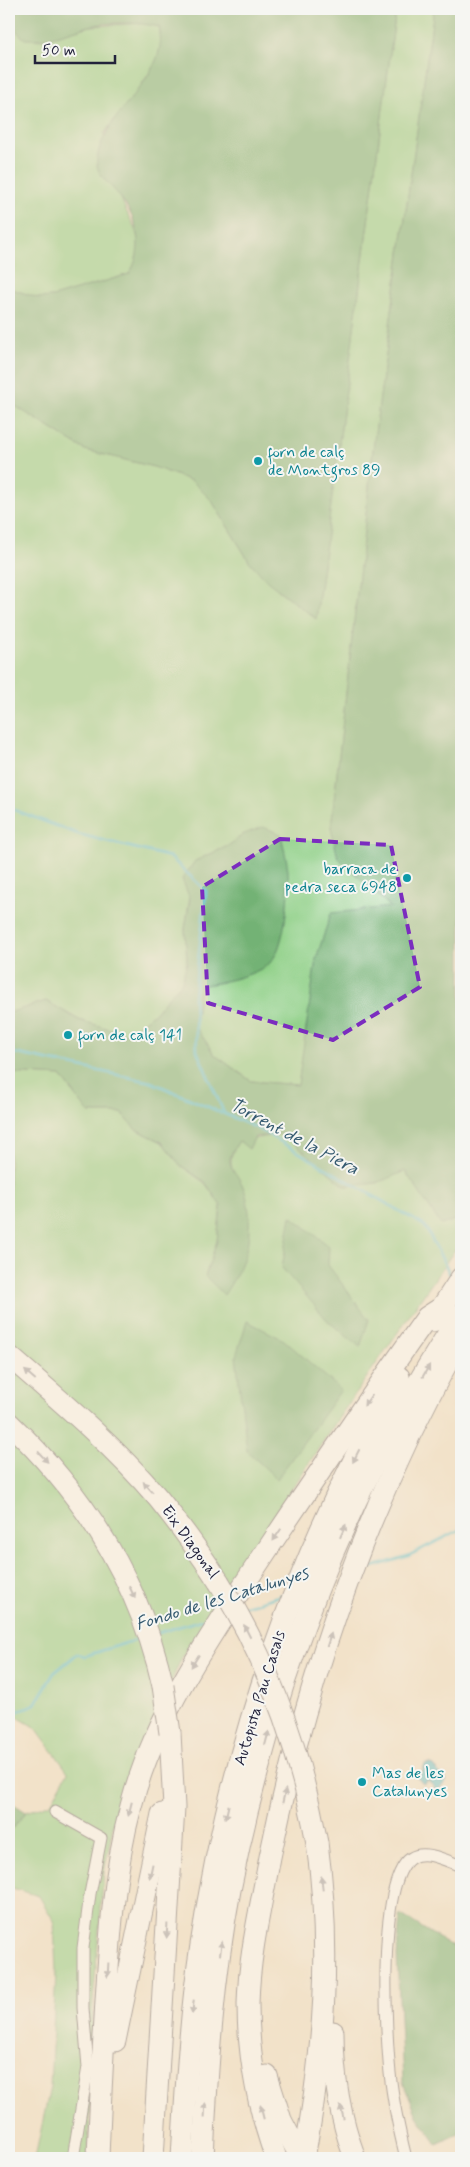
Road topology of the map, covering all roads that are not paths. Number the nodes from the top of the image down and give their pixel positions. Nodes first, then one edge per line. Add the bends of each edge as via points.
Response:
1 (455, 1295) edge
2 (461, 1337) edge
3 (9, 1356) edge
4 (9, 1422) edge
5 (308, 1587) junction
6 (172, 1755) junction
7 (55, 1812) dead end
8 (278, 1821) junction
9 (461, 1866) edge
10 (326, 1922) junction
11 (304, 2153) edge
12 (73, 2158) edge
13 (98, 2158) edge
14 (105, 2158) edge
15 (153, 2158) edge
16 (182, 2158) edge
17 (202, 2158) edge
18 (276, 2158) edge
19 (355, 2158) edge
20 (406, 2158) edge

1 - 5 highway, Autopista Pau Casals via 370,1430 345,1478
1 -> 13 highway via 427,1317 363,1407 191,1668 155,1738 131,1804 110,1921
8 -> 2 highway via 305,1715 353,1573 408,1443
10 -> 3 highway, Eix Diagonal, bridge via 318,1843 287,1724 257,1650 219,1582 184,1531 140,1477
4 -> 6 highway, bridge via 52,1466 94,1522 118,1562 149,1637 163,1686
5 -> 16 highway, Autopista Pau Casals via 261,1685 220,1838 194,2000
17 -> 5 highway, Autopista Pau Casals via 214,1999 230,1892 254,1786
6 -> 14 highway via 165,1776 160,1831 113,2050
6 -> 15 highway via 173,1831
7 - 12 street via 101,1838 83,1948 83,2008 88,2067
8 - 11 highway via 258,1960 258,2024 274,2100 288,2137
18 -> 8 highway via 254,2077 248,2004 256,1930
9 - 20 street via 435,1857 412,1857 399,1872 395,1884 388,1932 386,2026 394,2100
10 - 11 highway via 324,2020
19 -> 10 highway via 345,2128 337,2084 333,2047 334,1985

